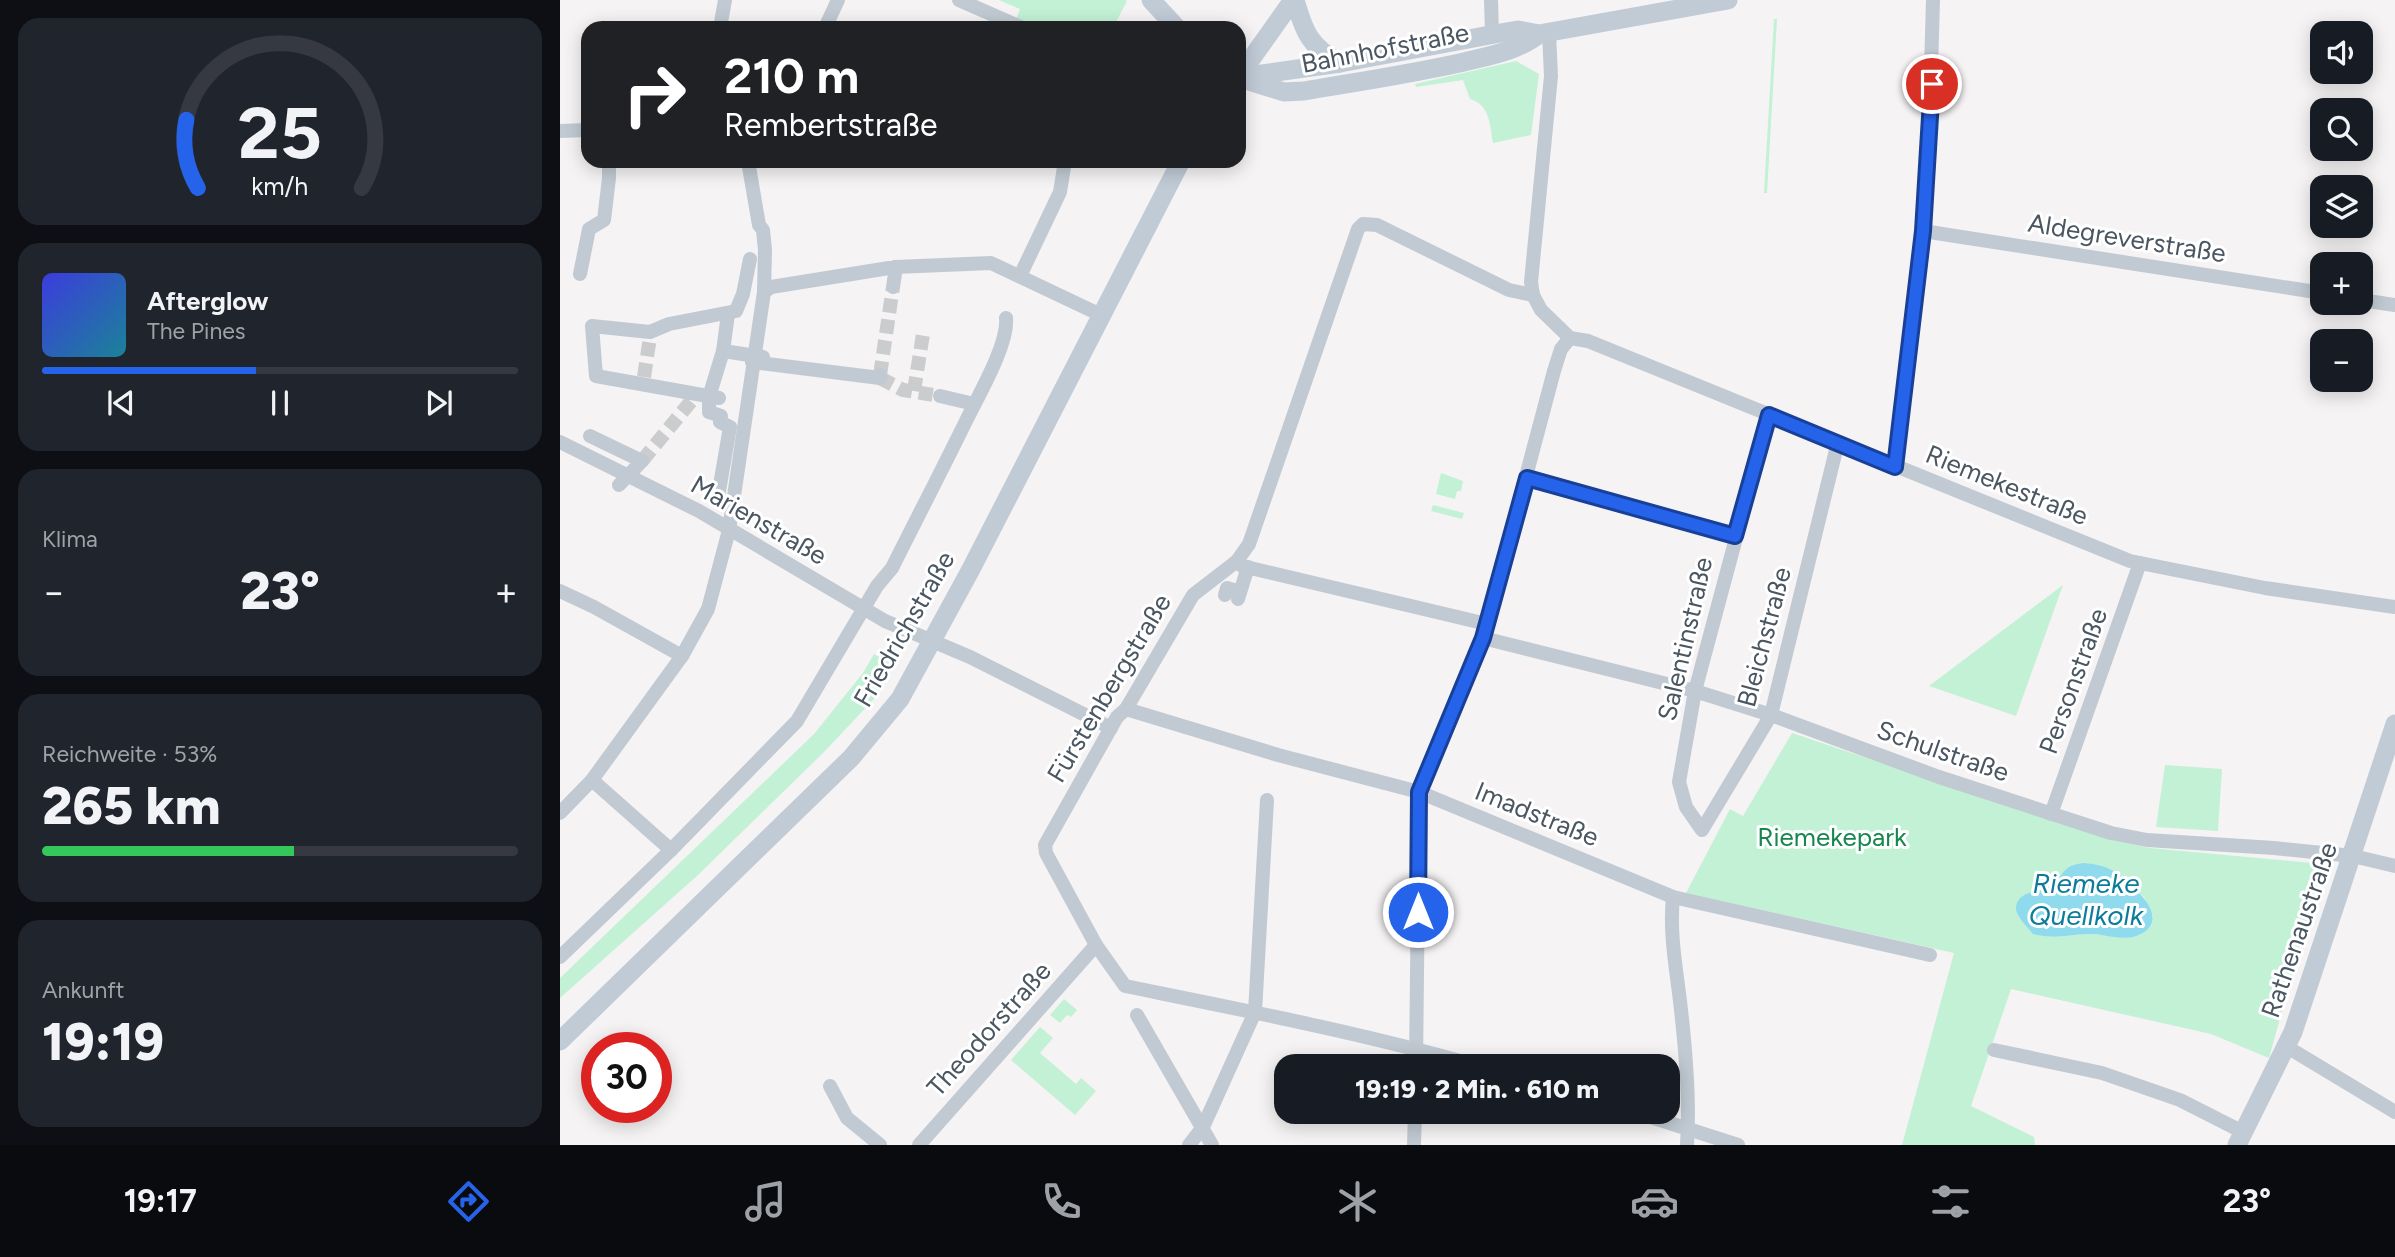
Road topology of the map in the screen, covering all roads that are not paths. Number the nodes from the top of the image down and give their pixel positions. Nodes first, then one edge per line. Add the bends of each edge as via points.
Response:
1 (725, 0) edge
2 (838, 0) edge
3 (959, 0) edge
4 (1151, 0) edge
5 (1294, 0) edge
6 (1491, 0) edge
7 (1728, 0) edge
8 (1933, 0) edge
9 (721, 21) edge
10 (828, 21) edge
11 (1008, 21) edge
12 (1170, 21) edge
13 (1493, 34) junction
14 (1544, 34) junction
15 (1340, 63) junction
16 (1246, 67) edge
17 (1246, 76) edge
18 (1246, 79) edge
19 (581, 130) edge
20 (560, 131) edge
21 (609, 168) edge
22 (749, 168) edge
23 (1064, 168) edge
24 (1177, 168) edge
25 (1923, 231) junction
26 (750, 259) dead end
27 (893, 267) junction
28 (580, 274) dead end
29 (1020, 276) junction
30 (893, 287) tunnel mouth
31 (2310, 291) edge
32 (764, 292) junction
33 (1533, 295) junction
34 (2373, 302) edge
35 (2395, 305) edge
36 (728, 314) junction
37 (1103, 316) junction
38 (1006, 318) dead end
39 (1570, 338) junction
40 (723, 351) junction
41 (758, 359) junction
42 (880, 375) tunnel mouth
43 (940, 396) tunnel mouth
44 (714, 400) junction
45 (974, 404) junction
46 (1769, 415) junction
47 (590, 436) dead end
48 (560, 442) edge
49 (1838, 442) junction
50 (1895, 467) junction
51 (1527, 478) junction
52 (619, 485) dead end
53 (718, 497) dead end
54 (729, 530) junction
55 (1735, 536) junction
56 (1242, 564) junction
57 (2140, 564) junction
58 (560, 591) edge
59 (1234, 595) dead end
60 (2395, 607) edge
61 (864, 610) junction
62 (1485, 631) junction
63 (931, 643) junction
64 (682, 656) junction
65 (1695, 691) junction
66 (1126, 709) junction
67 (1771, 715) junction
68 (2395, 724) edge
69 (1111, 729) junction
70 (592, 780) junction
71 (1419, 792) junction
72 (1268, 800) dead end
73 (560, 813) edge
74 (2051, 814) junction
75 (1702, 831) joint
76 (671, 850) junction
77 (2353, 856) junction
78 (2395, 866) edge
79 (1674, 897) junction
80 (1096, 945) junction
81 (1930, 955) dead end
82 (560, 957) edge
83 (1255, 1012) junction
84 (1137, 1015) dead end
85 (560, 1041) edge
86 (2287, 1047) junction
87 (1417, 1048) junction
88 (1994, 1050) dead end
89 (1417, 1054) edge
90 (1437, 1054) edge
91 (830, 1086) dead end
92 (2395, 1112) edge
93 (1415, 1124) edge
94 (1675, 1124) edge
95 (1203, 1127) junction
96 (1688, 1128) junction
97 (2240, 1139) edge
98 (880, 1145) edge
99 (919, 1145) edge
100 (1189, 1145) edge
101 (1212, 1145) edge
102 (1415, 1145) edge
103 (1687, 1145) edge
104 (1738, 1145) edge

1 - 9 street
2 - 10 street
3 - 11 street
4 - 12 main road
5 - 15 main road via 1312,43
5 - 16 main road
6 - 13 street
7 - 14 main road, Bahnhofstraße
8 - 25 street
13 - 14 main road, Bahnhofstraße via 1518,30
13 - 15 main road, Bahnhofstraße
14 - 18 main road, Bahnhofstraße via 1481,58 1304,91 1284,92
14 - 33 street via 1551,76
15 - 17 main road, Bahnhofstraße
19 - 20 street
21 - 28 street via 604,219 589,229
22 - 32 street via 757,229 763,230
23 - 29 street via 1060,192
24 - 37 main road, Friedrichstraße
25 - 31 street, Aldegreverstraße
25 - 50 street
26 - 36 street via 743,294 736,311
27 - 29 street via 991,263
27 - 30 street
27 - 32 street via 771,287
29 - 37 street
32 - 41 street
33 - 39 street, Riemekestraße via 1541,310
33 - 56 street, Fürstenbergstraße via 1508,290 1377,225 1363,224
34 - 35 street
36 - 40 street
36 - 44 street via 669,324 650,335 592,326 596,376 643,381
37 - 63 main road, Friedrichstraße
38 - 45 street via 1004,337
39 - 46 street, Riemekestraße via 1588,341
39 - 51 street via 1554,370
40 - 41 street, bridge
40 - 44 street
41 - 42 street
41 - 54 street
43 - 45 street
44 - 53 street via 709,412 721,416 720,422 730,427
45 - 61 street via 892,568
46 - 49 street, Riemekestraße
46 - 55 street, Salentinstraße
47 - 52 street, bridge via 642,461
48 - 54 street, Marienstraße
49 - 50 street, Riemekestraße
49 - 67 street, Bleichstraße
50 - 57 street, Riemekestraße
51 - 55 street
51 - 62 street
54 - 61 street, Marienstraße
54 - 64 street via 708,608
55 - 65 street, Salentinstraße
56 - 59 street, Fürstenbergstraße
56 - 62 street, Schulstraße
56 - 66 street, Fürstenbergstraße via 1193,595
57 - 60 street, Riemekestraße
57 - 74 street, Personstraße
58 - 64 street
61 - 63 street, Marienstraße
61 - 76 street via 797,721
62 - 65 street, Schulstraße
62 - 71 street
63 - 69 street via 970,657
63 - 85 main road, Friedrichstraße via 900,698 851,758
64 - 70 street
65 - 67 street, Schulstraße
65 - 75 street, Salentinstraße via 1679,782 1686,807
66 - 69 street, Fürstenbergstraße
66 - 71 street, Imadstraße
67 - 74 street, Schulstraße
67 - 75 street, Bleichstraße
68 - 77 main road, Rathenaustraße
69 - 80 street, Fürstenbergstraße via 1045,845
70 - 73 street
70 - 76 street
71 - 79 street, Imadstraße
71 - 87 street
72 - 83 street
74 - 77 street, Schulstraße via 2147,840
76 - 82 street
77 - 78 street, Schulstraße
77 - 86 main road, Rathenaustraße
79 - 81 street, Imadstraße
79 - 96 street via 1673,943
80 - 83 street, Fürstenbergstraße via 1125,986
80 - 99 street, Theodorstraße
83 - 87 street
83 - 95 street
84 - 95 street
86 - 92 street
86 - 97 main road, Rathenaustraße
87 - 89 street
87 - 90 street
88 - 97 street via 2102,1073 2180,1100
91 - 98 street via 847,1118
93 - 102 street
94 - 96 street
95 - 100 street
95 - 101 street
96 - 103 street
96 - 104 street

